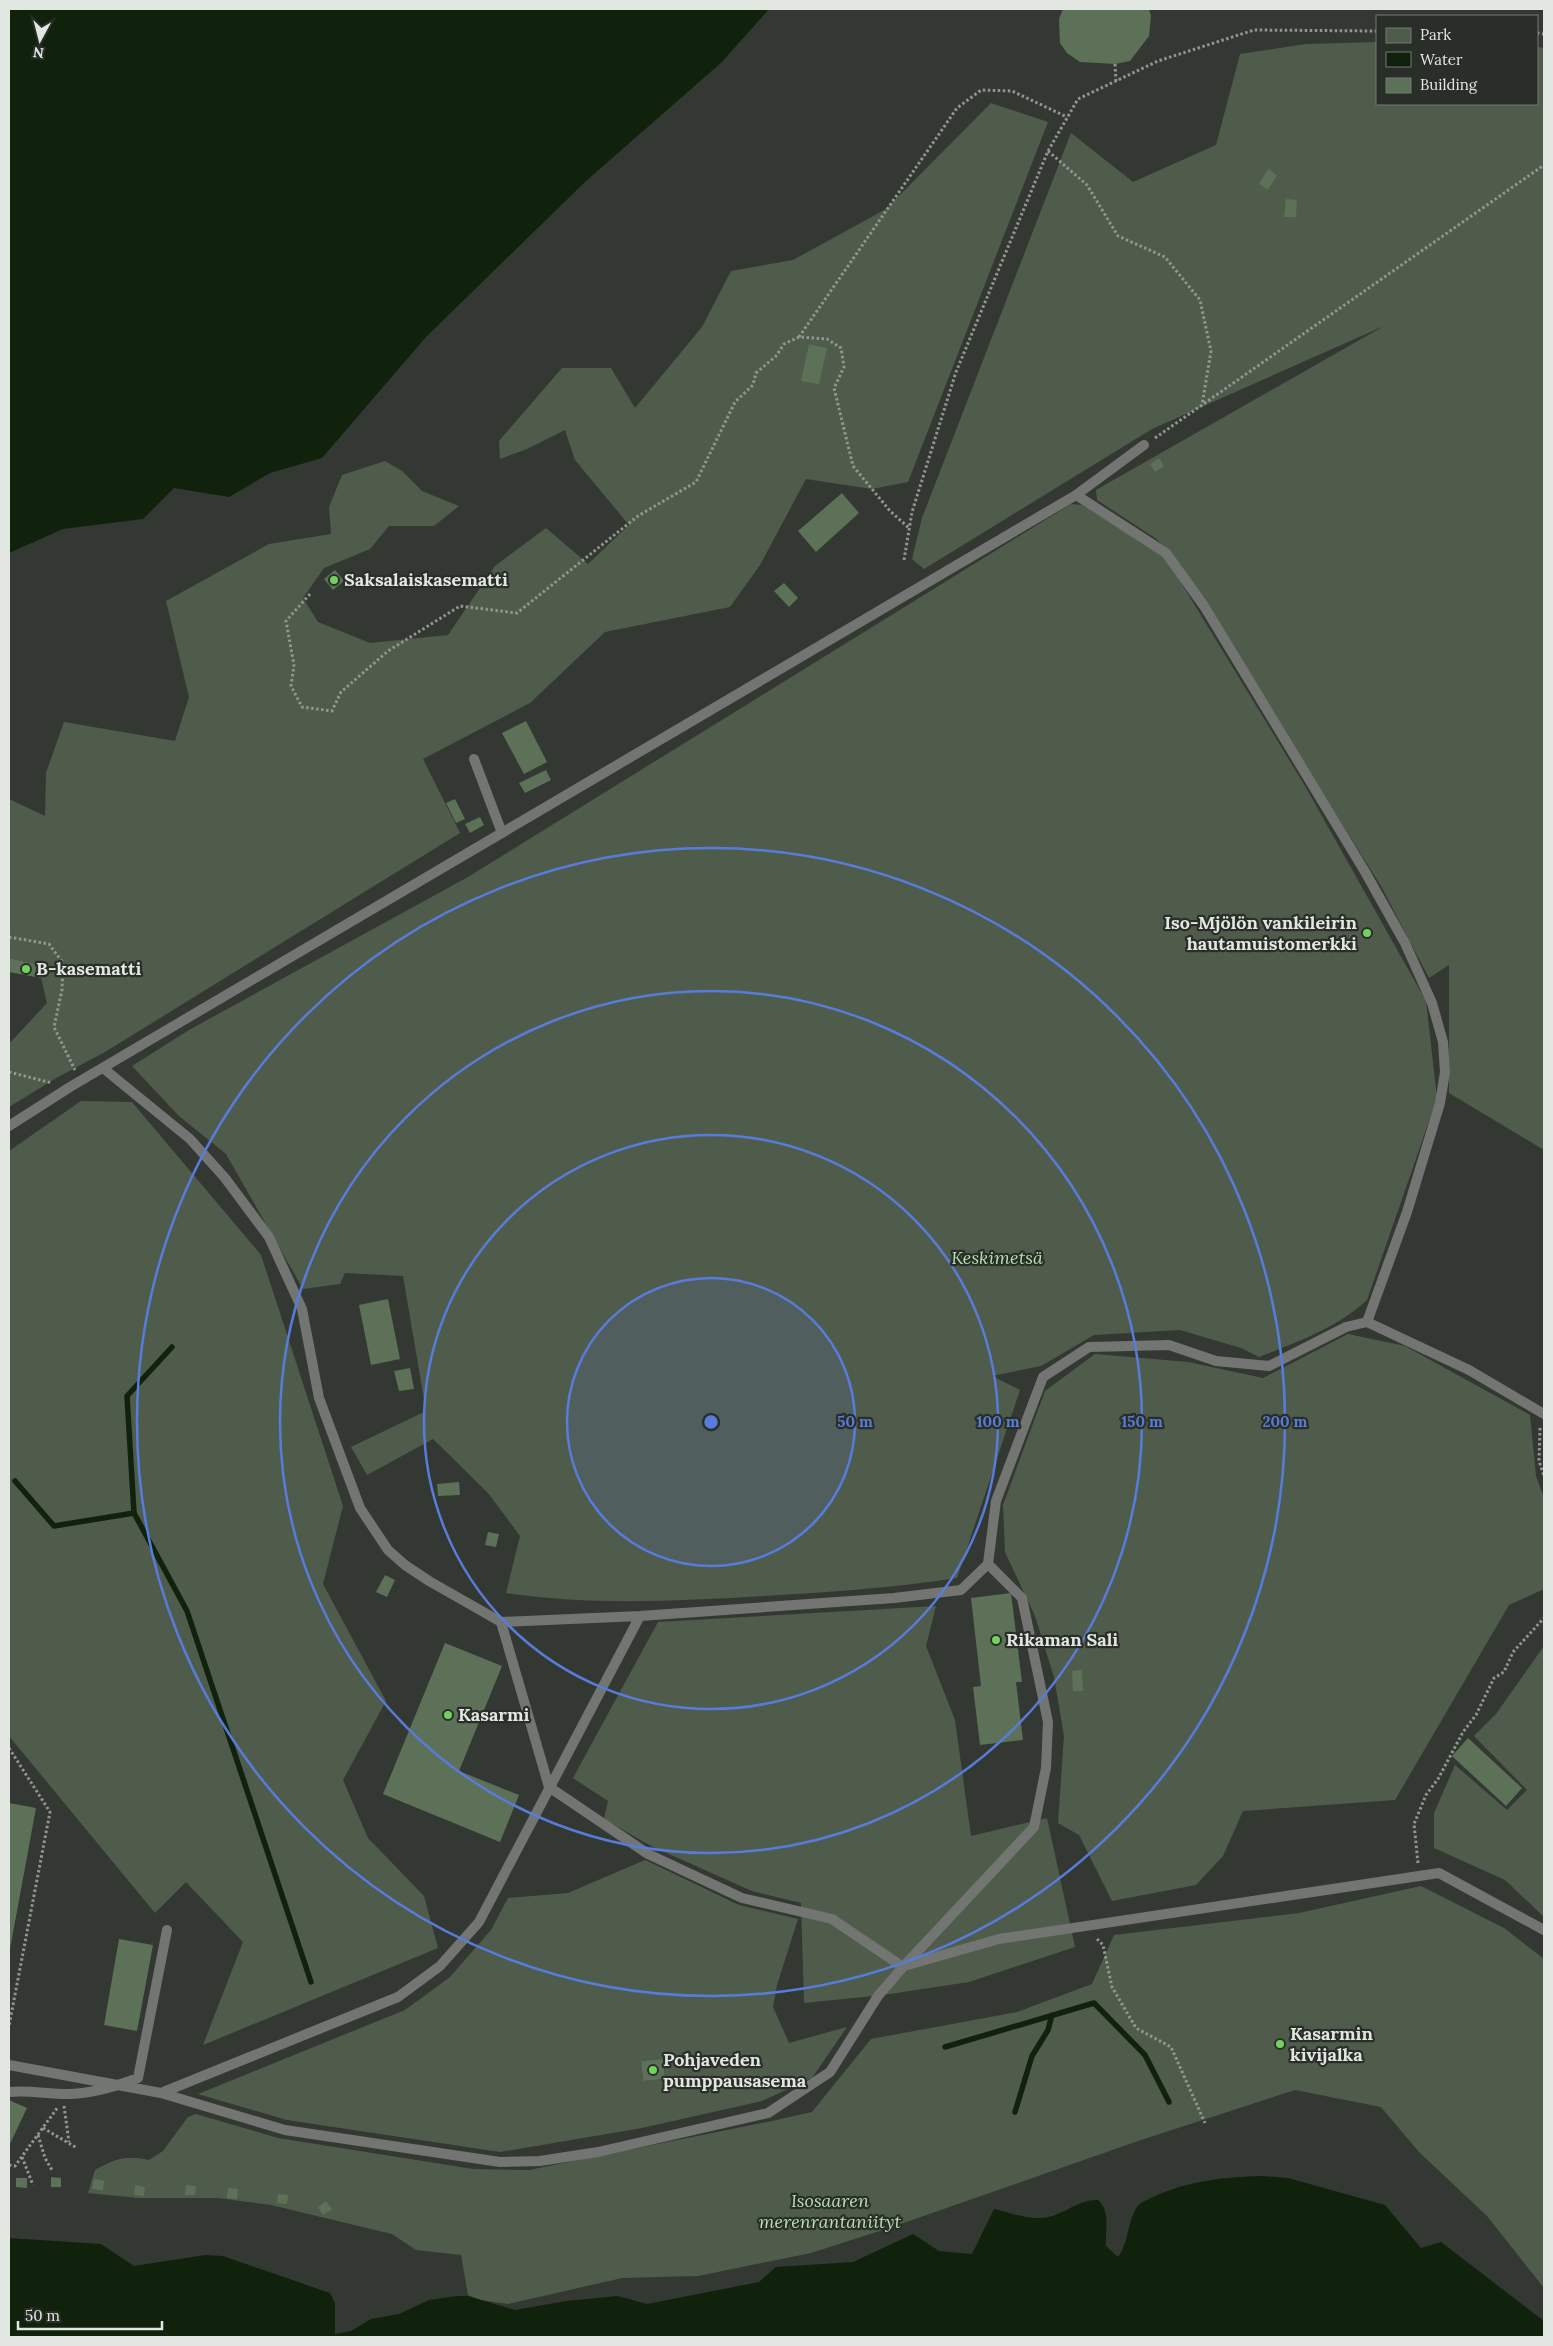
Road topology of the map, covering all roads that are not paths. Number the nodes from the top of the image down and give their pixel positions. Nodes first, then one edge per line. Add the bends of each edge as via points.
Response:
1 (1144, 445) road end
2 (1076, 495) junction
3 (474, 759) dead end
4 (502, 832) junction
5 (103, 1068) junction
6 (9, 1126) edge
7 (1367, 1322) junction
8 (1541, 1413) edge
9 (988, 1564) junction
10 (640, 1616) junction
11 (501, 1622) junction
12 (550, 1787) junction
13 (167, 1930) dead end
14 (1544, 1930) edge
15 (903, 1967) junction
16 (9, 2065) edge
17 (118, 2086) junction
18 (9, 2092) edge
19 (161, 2093) junction

1 - 2 lane
2 - 4 lane
2 - 7 lane via 1166,553 1204,606 1364,870 1405,943 1432,1003 1443,1042 1445,1072 1440,1103 1407,1212
3 - 4 lane
4 - 5 lane
5 - 6 lane
5 - 11 lane via 190,1139 225,1178 269,1237 302,1309 319,1398 356,1499 388,1550 429,1581
7 - 8 lane via 1469,1370
7 - 9 lane via 1346,1327 1269,1366 1216,1361 1168,1345 1089,1347 1044,1377 996,1501
9 - 10 lane via 961,1590 894,1598
9 - 15 lane via 1022,1598 1048,1722 1044,1777 1034,1827
10 - 11 lane
10 - 12 lane
11 - 12 lane
12 - 15 lane via 648,1854 742,1898 832,1919
12 - 19 lane via 479,1922 440,1966 398,1997
13 - 17 lane via 138,2078
14 - 15 lane via 1439,1873 999,1938
15 - 19 lane via 878,1996 830,2072 768,2113 598,2152 540,2161 500,2162 285,2130
16 - 17 lane
17 - 18 lane via 68,2094 30,2090
17 - 19 lane

